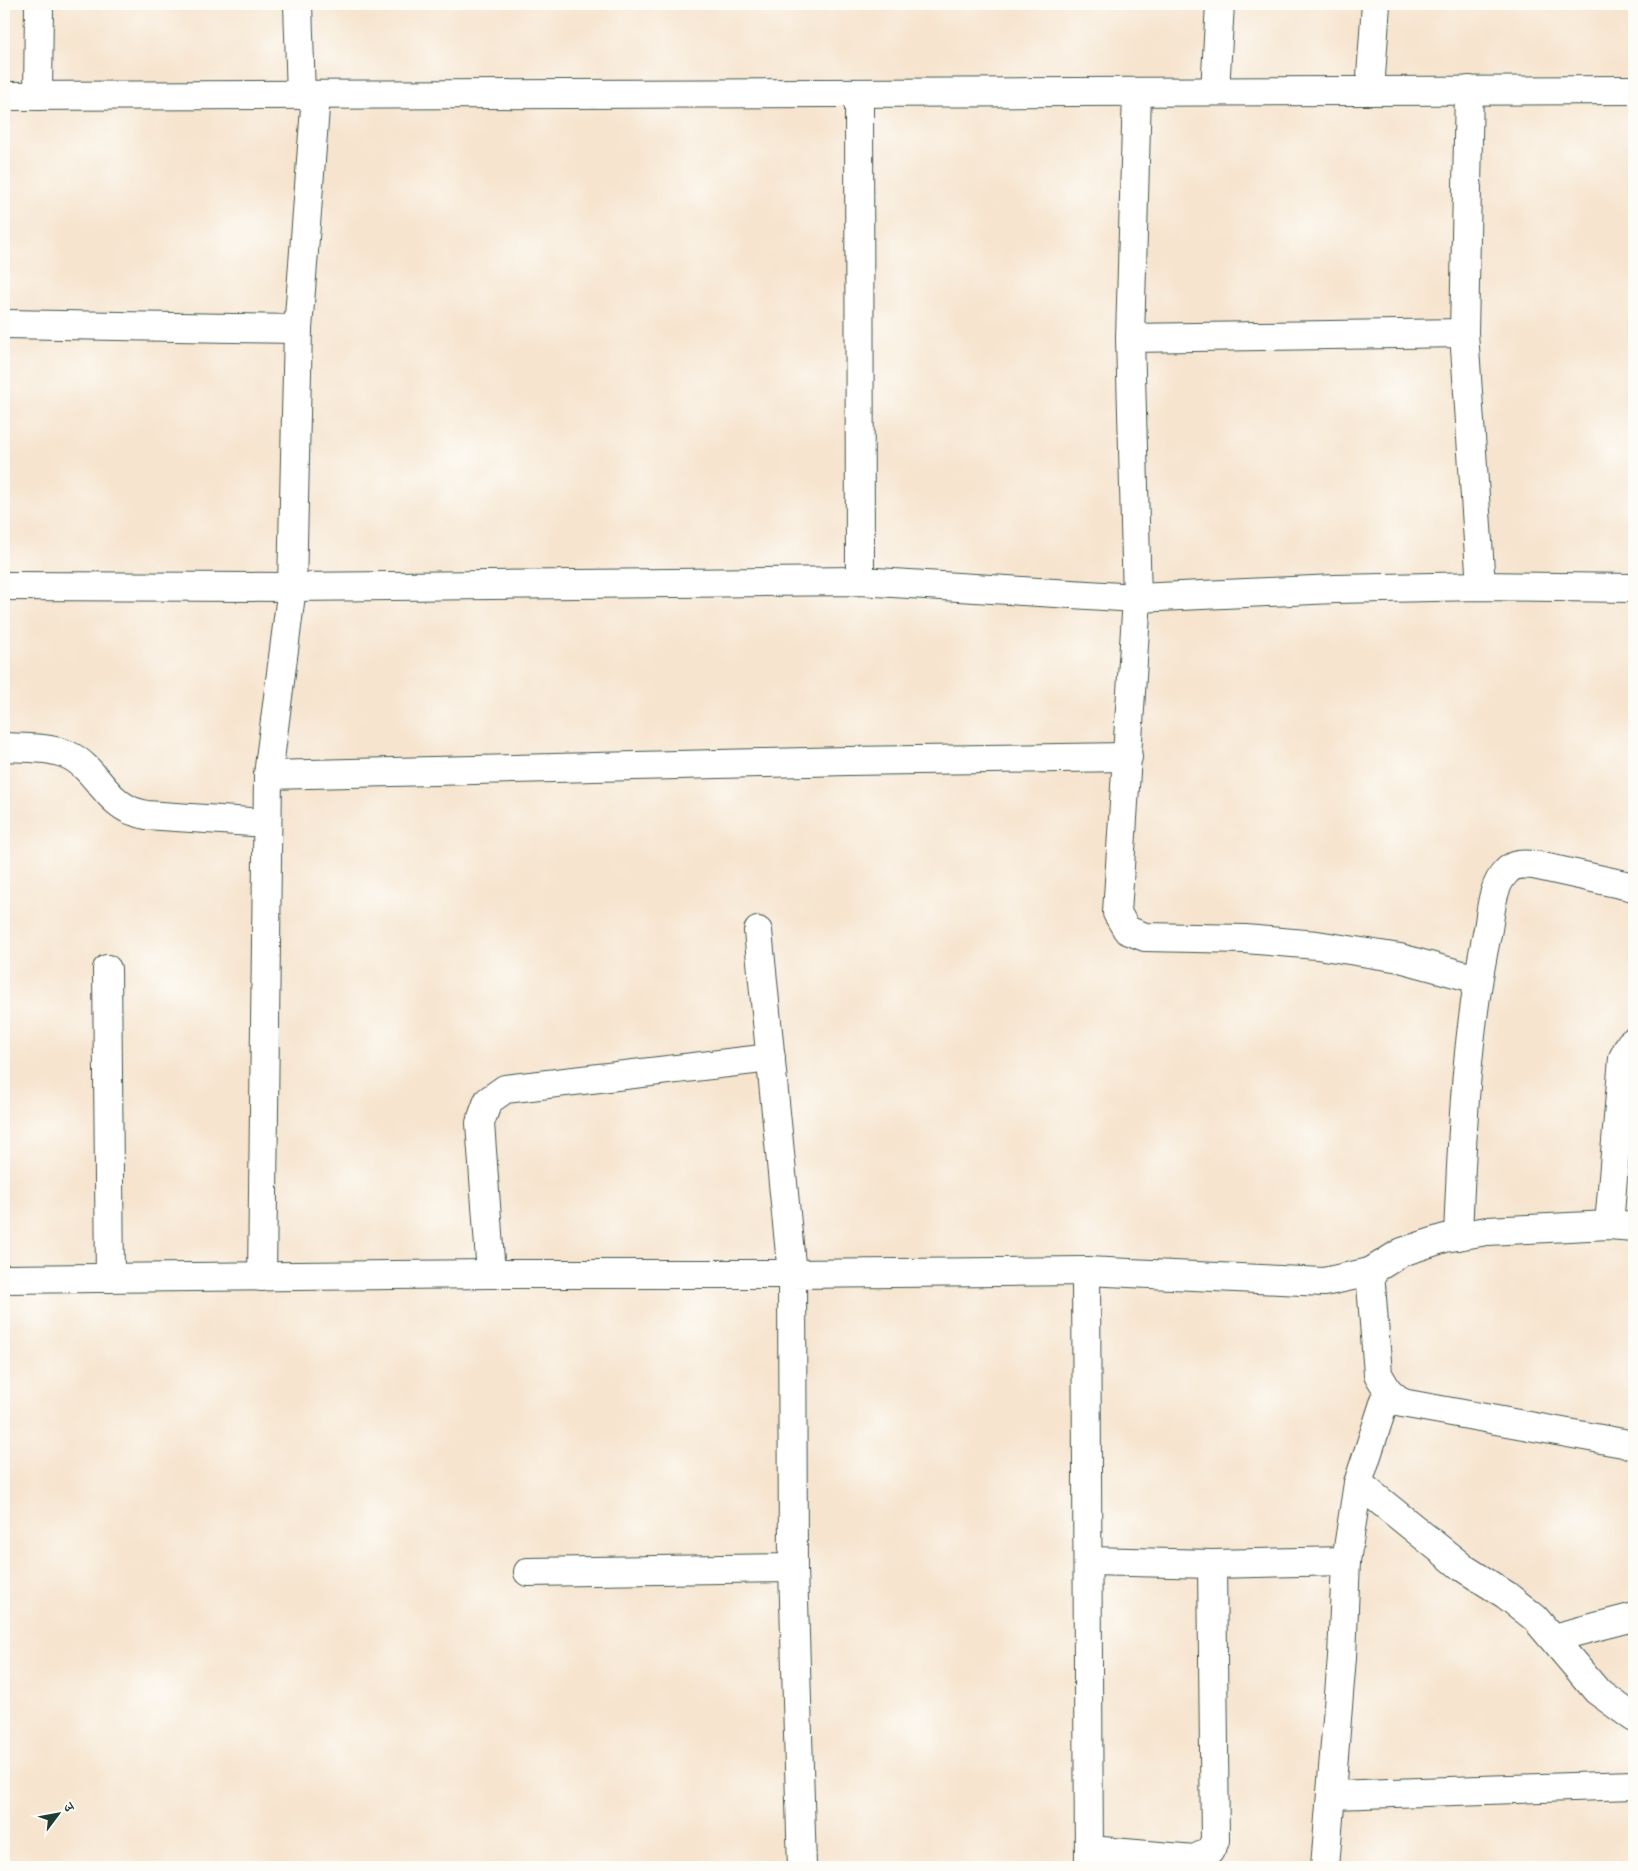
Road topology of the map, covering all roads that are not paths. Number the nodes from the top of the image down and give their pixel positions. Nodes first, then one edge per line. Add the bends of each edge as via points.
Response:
1 (39, 4) edge
2 (298, 4) edge
3 (1220, 4) edge
4 (1376, 4) edge
5 (1469, 90) junction
6 (1634, 90) edge
7 (1215, 91) junction
8 (1370, 91) junction
9 (1137, 92) junction
10 (859, 93) junction
11 (308, 95) junction
12 (4, 96) edge
13 (38, 96) junction
14 (4, 324) edge
15 (298, 329) junction
16 (1464, 333) junction
17 (1130, 338) junction
18 (860, 581) junction
19 (4, 586) edge
20 (1481, 586) junction
21 (292, 587) junction
22 (1634, 588) edge
23 (1137, 598) junction
24 (4, 747) edge
25 (1128, 757) junction
26 (268, 775) junction
27 (267, 823) junction
28 (1634, 887) edge
29 (758, 932) dead end
30 (107, 969) dead end
31 (1477, 979) junction
32 (1634, 1041) edge
33 (771, 1058) junction
34 (1622, 1226) edge
35 (1458, 1236) junction
36 (1086, 1271) junction
37 (1370, 1272) junction
38 (491, 1274) junction
39 (792, 1274) junction
40 (262, 1277) junction
41 (110, 1278) junction
42 (4, 1279) edge
43 (1388, 1391) junction
44 (1634, 1445) edge
45 (1358, 1483) junction
46 (1089, 1561) junction
47 (1346, 1561) junction
48 (1212, 1564) junction
49 (794, 1568) junction
50 (528, 1572) dead end
51 (1634, 1617) edge
52 (1553, 1638) junction
53 (1634, 1718) edge
54 (1634, 1785) edge
55 (1332, 1795) junction
56 (1090, 1859) edge
57 (802, 1867) edge
58 (1325, 1867) edge

1 - 13 street
2 - 11 street
3 - 7 street
4 - 8 street
5 - 6 street
5 - 8 street
5 - 16 street
7 - 8 street
7 - 9 street
9 - 10 street
9 - 17 street
10 - 11 street
10 - 18 street
11 - 13 street
11 - 15 street
12 - 13 street
14 - 15 street
15 - 21 street
16 - 17 street
16 - 20 street
17 - 23 street
18 - 21 street
18 - 23 street
19 - 21 street
20 - 22 street
20 - 23 street
21 - 26 street
23 - 25 street
24 - 27 street via 53,750 70,756 127,809 146,815
25 - 26 street
25 - 31 street via 1117,913 1127,930 1145,937 1245,939 1317,946 1400,958
26 - 27 street
27 - 40 street
28 - 31 street via 1534,865 1520,864 1506,871 1497,886
29 - 33 street
30 - 41 street
31 - 35 street via 1462,1135
32 - 34 street via 1623,1058
33 - 38 street via 505,1089 488,1101 480,1122
33 - 39 street
34 - 35 street via 1488,1231
35 - 37 street via 1402,1252
36 - 37 street via 1324,1282
36 - 39 street
36 - 46 street
37 - 43 street via 1378,1374
38 - 39 street
38 - 40 street
39 - 49 street
40 - 41 street
41 - 42 street
43 - 44 street via 1402,1403
43 - 45 street
45 - 47 street
45 - 52 street via 1462,1568 1506,1595 1535,1618
46 - 48 street
46 - 56 street
47 - 48 street
47 - 55 street
48 - 56 street via 1215,1841 1209,1852 1194,1860
49 - 50 street
49 - 57 street
51 - 52 street
52 - 53 street via 1597,1691
54 - 55 street
55 - 58 street

